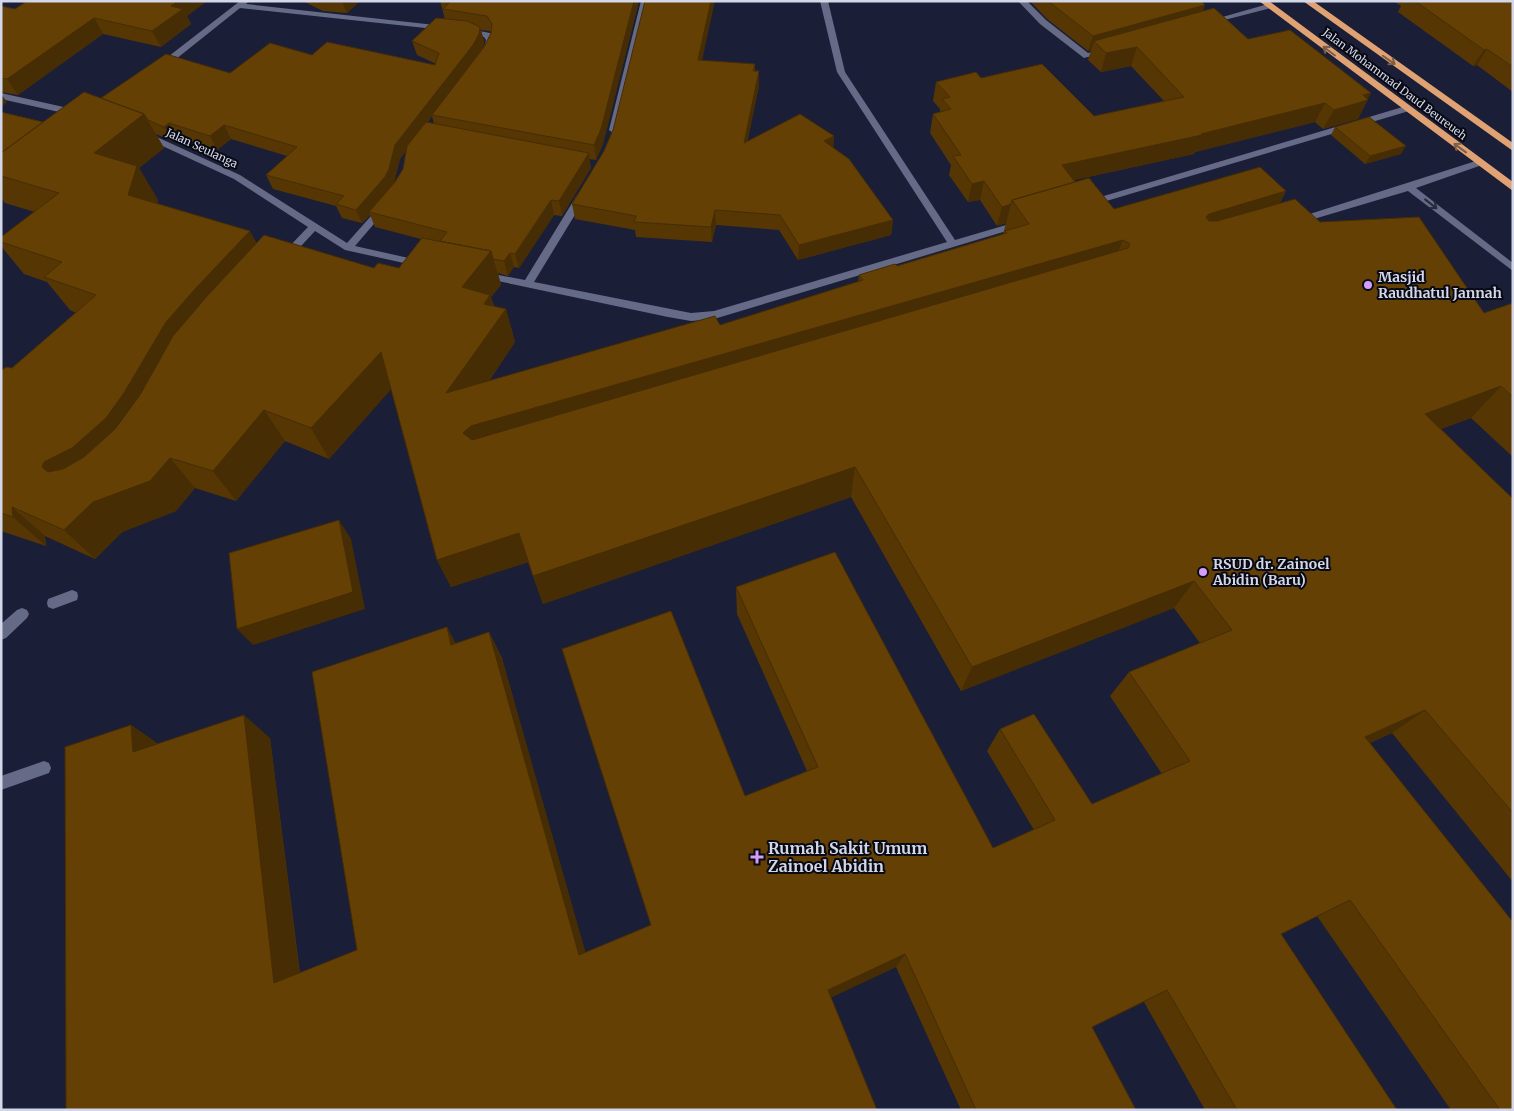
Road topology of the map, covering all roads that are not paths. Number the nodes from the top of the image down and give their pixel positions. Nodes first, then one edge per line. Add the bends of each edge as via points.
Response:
1 (645, 1) edge
2 (824, 1) edge
3 (1022, 1) edge
4 (1307, 1) edge
5 (242, 3) edge
6 (1266, 3) edge
7 (1202, 24) edge
8 (452, 29) edge
9 (461, 30) edge
10 (1116, 48) edge
11 (482, 61) edge
12 (154, 71) edge
13 (1, 96) edge
14 (1406, 109) junction
15 (88, 116) edge
16 (136, 132) edge
17 (612, 135) edge
18 (1513, 148) edge
19 (1479, 163) junction
20 (1409, 187) junction
21 (1513, 188) edge
22 (585, 190) edge
23 (390, 201) edge
24 (1076, 207) edge
25 (1028, 221) edge
26 (1288, 223) edge
27 (314, 226) junction
28 (952, 244) junction
29 (348, 248) junction
30 (430, 266) edge
31 (275, 268) edge
32 (1513, 268) edge
33 (469, 273) edge
34 (528, 284) junction
35 (72, 596) dead end
36 (53, 603) dead end
37 (22, 614) dead end
38 (1, 634) edge
39 (44, 768) dead end
40 (1, 783) edge

1 - 17 street
2 - 28 street via 841,72
3 - 10 street via 1087,56
4 -> 18 highway, Jalan Mohammad Daud Beureueh
5 - 8 street
5 - 12 street
6 - 7 street
14 -> 6 highway, Jalan Mohammad Daud Beureueh
9 - 11 street via 487,35 489,48
13 - 15 street
19 -> 14 highway, Jalan Mohammad Daud Beureueh
14 - 24 street
16 - 27 street, Jalan Seulanga via 237,177
19 - 20 street
19 - 21 highway, Jalan Mohammad Daud Beureueh
20 - 26 street
20 -> 32 street
22 - 34 street
23 - 29 street
25 - 28 street
27 - 29 street, Jalan Seulanga
27 - 31 street
28 - 34 street via 714,315 691,317
29 - 30 street
33 - 34 street
35 - 36 street
37 - 38 street
39 - 40 street

